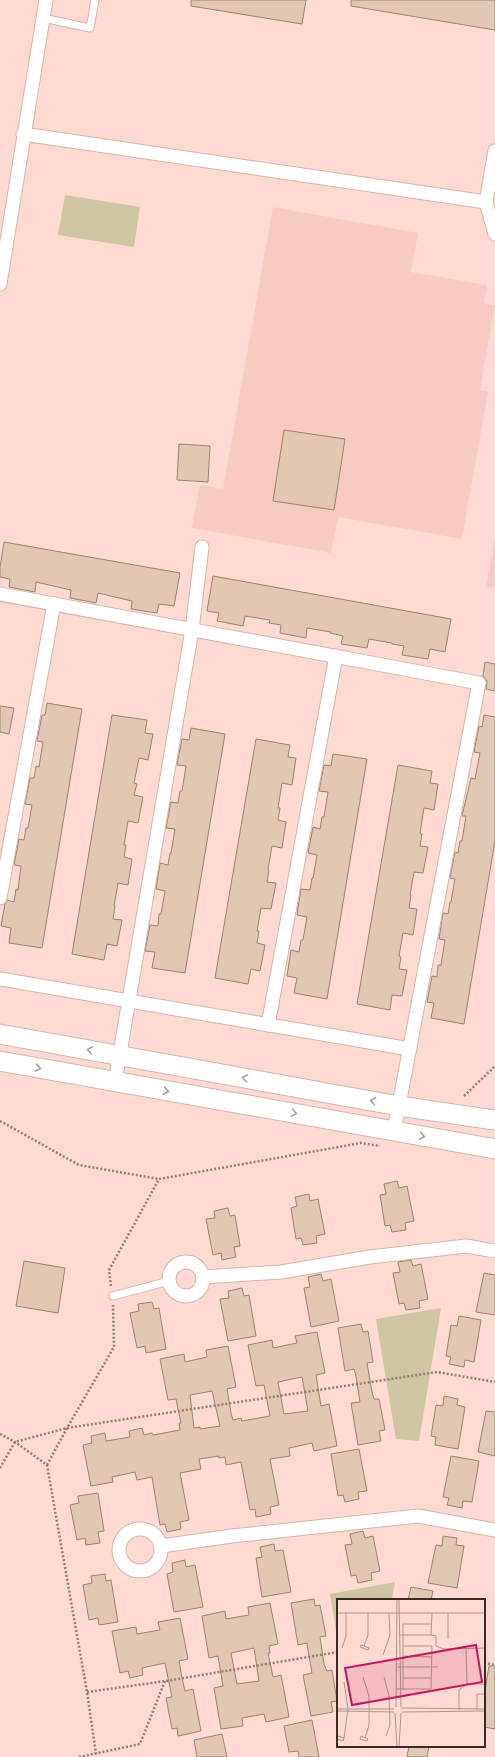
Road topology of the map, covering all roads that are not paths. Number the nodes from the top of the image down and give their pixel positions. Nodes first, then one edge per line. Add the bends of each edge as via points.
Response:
1 (46, 0) edge
2 (95, 0) edge
3 (43, 18) junction
4 (23, 134) junction
5 (495, 151) edge
6 (486, 202) junction
7 (495, 234) edge
8 (0, 284) edge
9 (202, 547) dead end
10 (0, 594) edge
11 (54, 604) junction
12 (192, 630) junction
13 (336, 656) junction
14 (0, 898) edge
15 (0, 979) edge
16 (129, 1001) junction
17 (268, 1025) junction
18 (0, 1034) edge
19 (410, 1049) junction
20 (119, 1056) junction
21 (0, 1061) edge
22 (115, 1082) junction
23 (399, 1106) junction
24 (495, 1120) edge
25 (389, 1139) junction
26 (495, 1149) edge
27 (495, 1251) edge
28 (204, 1277) junction
29 (169, 1281) junction
30 (113, 1296) road end
31 (495, 1530) edge
32 (161, 1546) dead end

1 - 3 street
2 - 3 lane via 90,28
3 - 4 street
4 - 6 street
4 - 8 street
5 - 6 street
6 - 7 street
9 - 12 street
10 - 11 street
11 - 12 street
11 - 14 street
12 - 13 street
12 - 16 street
13 - 17 street
13 - 19 street via 479,683
15 - 16 street
16 - 17 street
16 - 20 street
17 - 19 street
20 -> 18 street
19 - 23 street
20 - 22 street
23 -> 20 street
21 -> 22 street
22 -> 25 street
23 - 24 street
23 - 25 street
25 -> 26 street
27 - 28 street via 466,1246 370,1257 281,1272
28 - 29 street via 201,1287 189,1296 174,1291
28 - 29 street via 200,1268 186,1261 175,1265
29 - 30 lane
31 - 32 street via 418,1516

